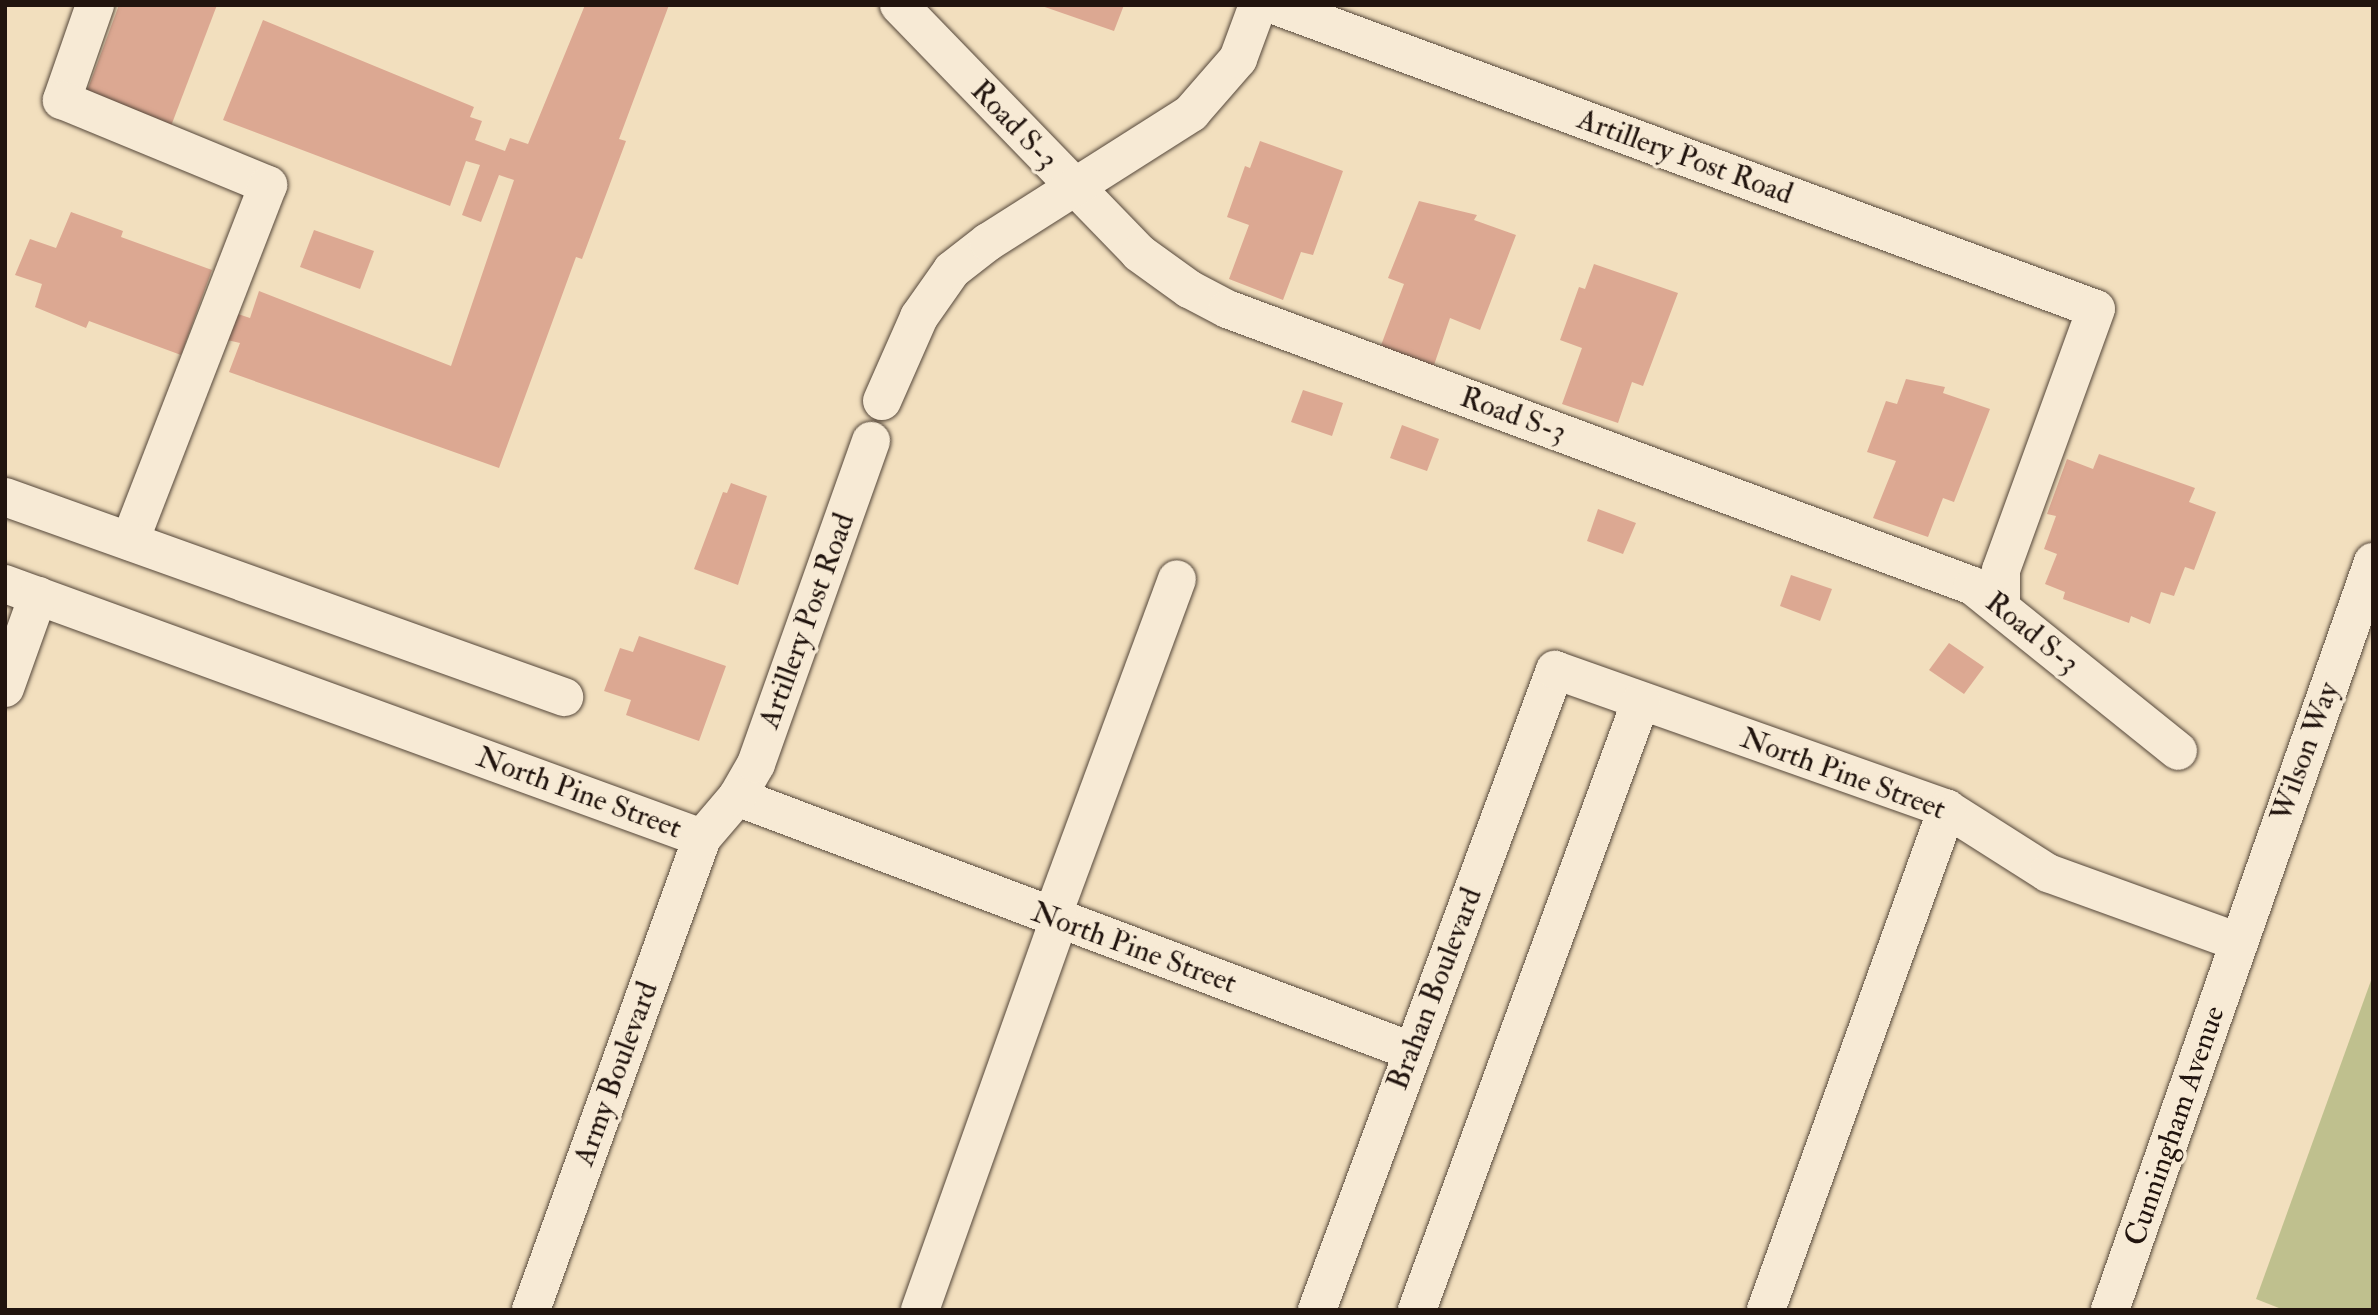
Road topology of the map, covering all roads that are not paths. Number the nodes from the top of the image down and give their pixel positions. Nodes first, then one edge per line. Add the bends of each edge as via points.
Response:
1 (95, 5) edge
2 (899, 5) edge
3 (1258, 5) edge
4 (1274, 5) edge
5 (1073, 186) junction
6 (882, 401) dead end
7 (870, 441) dead end
8 (5, 497) edge
9 (130, 541) junction
10 (2373, 562) edge
11 (1177, 579) dead end
12 (22, 590) edge
13 (2001, 607) junction
14 (1555, 670) joint
15 (5, 688) edge
16 (564, 697) dead end
17 (1641, 701) junction
18 (2178, 751) dead end
19 (737, 797) junction
20 (1947, 809) junction
21 (702, 838) junction
22 (1056, 919) junction
23 (2239, 942) junction
24 (1411, 1051) junction
25 (531, 1310) edge
26 (920, 1310) edge
27 (1317, 1310) edge
28 (1417, 1310) edge
29 (1766, 1310) edge
30 (2110, 1310) edge

1 - 9 street via 62,100 268,184
2 - 5 street, Road S-3
3 - 5 street via 1238,59 1191,113
4 - 13 street, Artillery Post Road via 2096,309 2001,570
5 - 6 street via 951,270 919,317
5 - 13 street, Road S-3 via 1139,253 1227,310 1973,586
7 - 19 street, Artillery Post Road via 756,764
8 - 9 street
9 - 16 street
10 - 23 street, Wilson Way
11 - 22 street
12 - 15 street
12 - 21 street, North Pine Street
13 - 18 street, Road S-3
14 - 17 street, North Pine Street
14 - 24 street, Brahan Boulevard
17 - 20 street, North Pine Street
17 - 28 street
19 - 21 street, North Pine Street
19 - 22 street, North Pine Street
20 - 23 street, North Pine Street via 2048,873
20 - 29 street
21 - 25 street, Army Boulevard
22 - 24 street, North Pine Street
22 - 26 street
23 - 30 street, Cunningham Avenue
24 - 27 street, Brahan Boulevard

